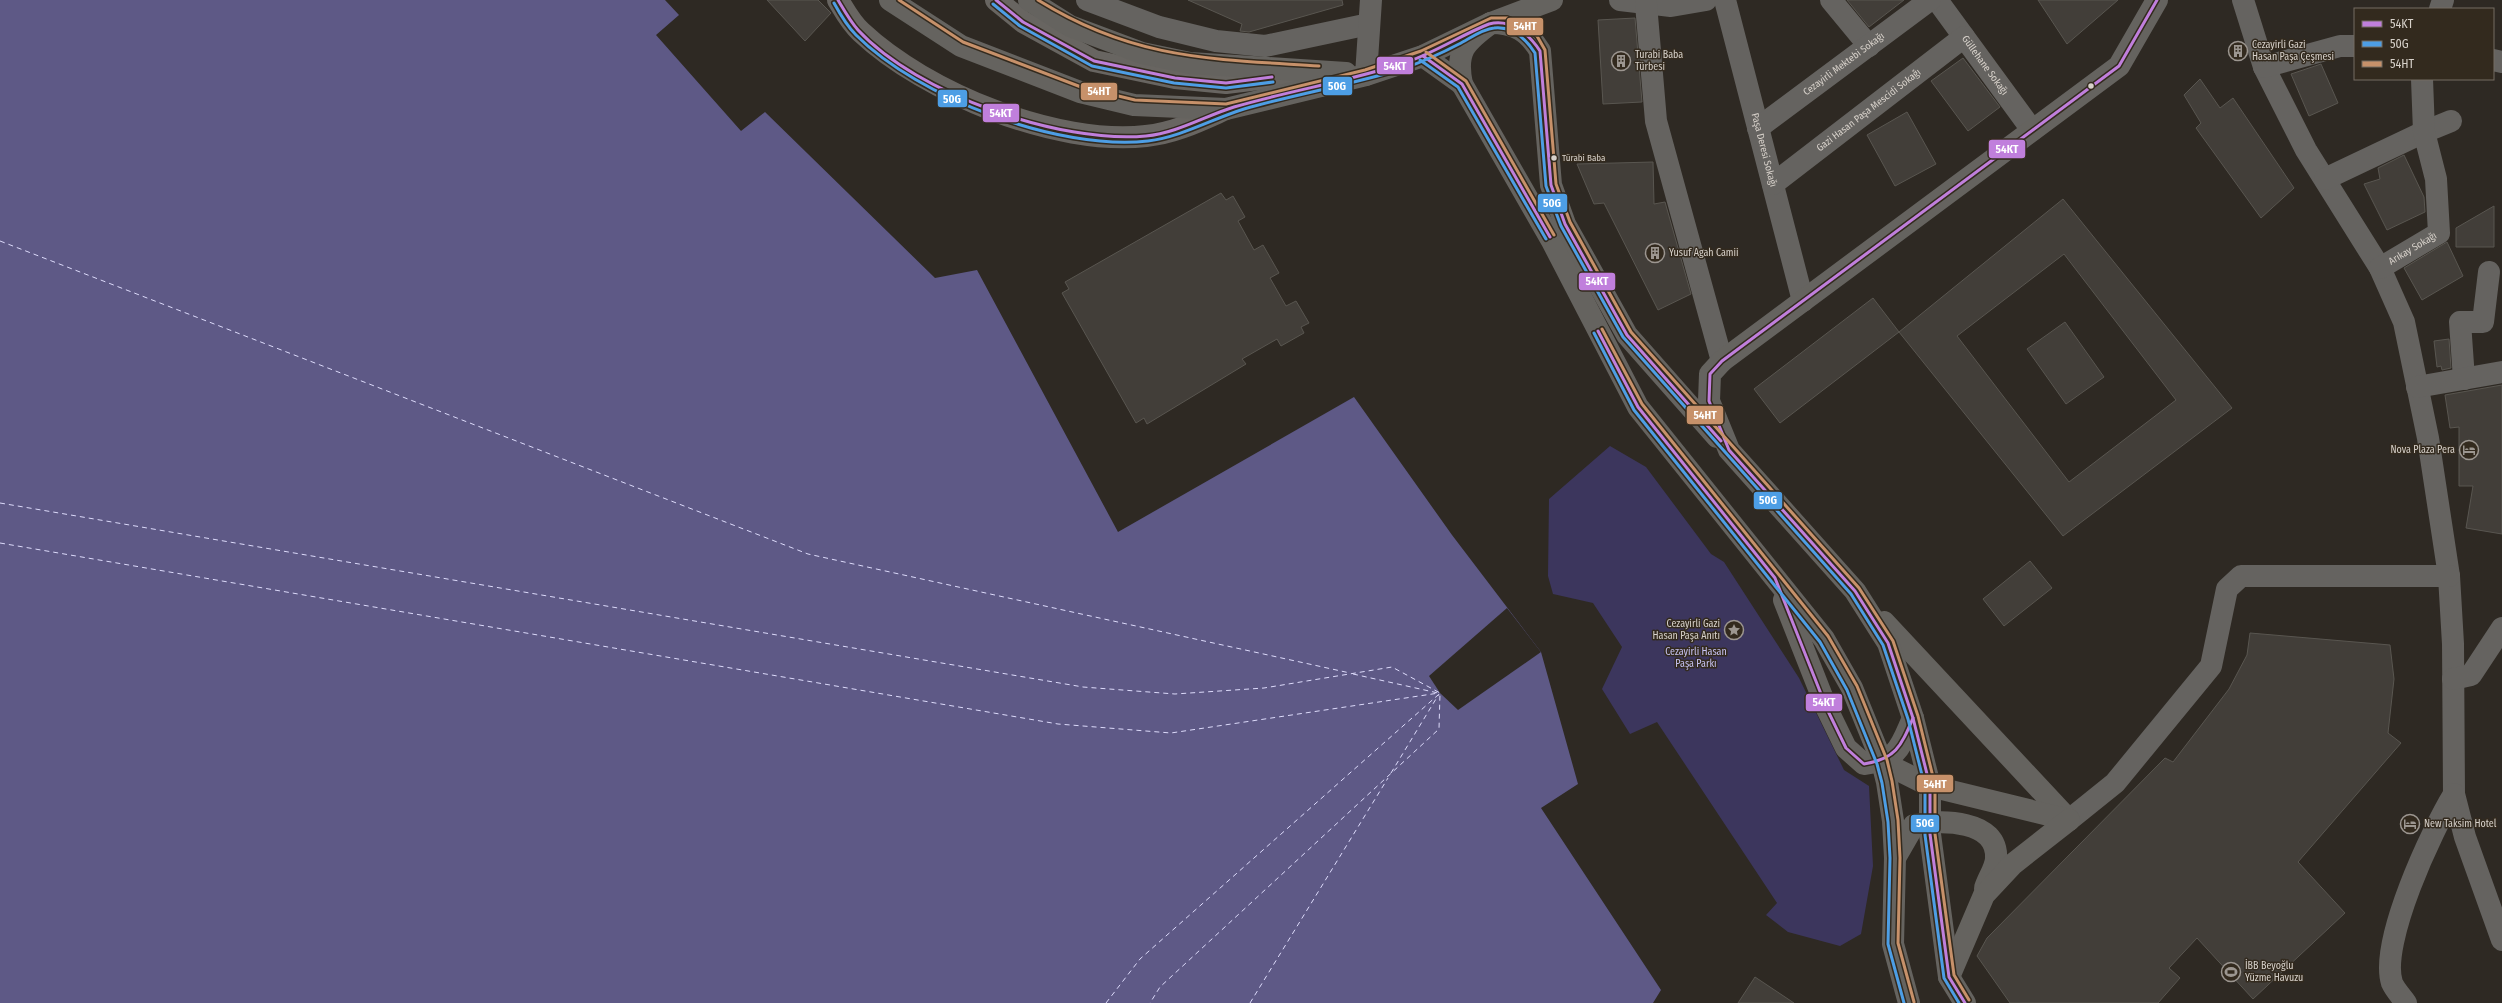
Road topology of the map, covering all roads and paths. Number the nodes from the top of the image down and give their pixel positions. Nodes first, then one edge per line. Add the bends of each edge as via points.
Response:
1 (838, 0) edge
2 (890, 0) edge
3 (996, 0) edge
4 (1028, 0) edge
5 (1087, 0) edge
6 (1620, 0) edge
7 (1706, 0) edge
8 (1724, 0) edge
9 (1831, 0) edge
10 (1930, 0) edge
11 (1938, 0) edge
12 (2157, 0) edge
13 (2243, 0) edge
14 (1547, 1) edge
15 (1646, 4) junction
16 (1367, 7) edge
17 (1491, 24) junction
18 (1964, 37) junction
19 (1868, 46) junction
20 (2354, 46) edge
21 (1423, 56) junction
22 (2264, 67) junction
23 (1319, 71) junction
24 (1366, 75) junction
25 (2422, 80) edge
26 (1462, 84) junction
27 (1226, 109) junction
28 (2451, 121) dead end
29 (1758, 128) junction
30 (2032, 130) junction
31 (2424, 132) junction
32 (2325, 180) junction
33 (1772, 184) junction
34 (2380, 268) junction
35 (2489, 272) dead end
36 (1803, 301) junction
37 (1722, 361) junction
38 (2502, 372) edge
39 (2464, 379) junction
40 (2417, 387) junction
41 (1728, 450) junction
42 (2449, 576) junction
43 (1775, 578) junction
44 (1855, 591) junction
45 (2502, 628) edge
46 (2453, 679) junction
47 (1913, 718) junction
48 (1882, 762) junction
49 (1930, 786) junction
50 (2454, 794) junction
51 (2461, 816) junction
52 (2069, 820) junction
53 (1930, 822) junction
54 (1895, 858) junction
55 (1984, 895) junction
56 (2502, 912) edge
57 (2502, 940) edge
58 (1949, 977) junction
59 (1909, 1003) edge
60 (1965, 1003) edge
61 (2406, 1003) edge

1 - 27 street via 860,31 905,66 983,105 1048,129 1105,137 1146,136 1176,131
2 - 27 main road via 960,46 1080,92 1134,105
3 - 23 street via 1023,22 1094,61 1175,78 1226,83
4 - 23 main road via 1070,26 1142,53 1190,63
5 - 16 street via 1174,30 1216,41 1265,46
6 - 15 street
7 - 15 street via 1671,6
8 - 29 street, Paşa Deresi Sokağı
9 - 19 street
10 - 19 street, Cezayirli Mektebi Sokağı
11 - 18 street, Güllehane Sokağı
12 - 30 main road via 2119,66
13 - 22 street
14 - 17 main road
15 - 37 street via 1656,121
16 - 24 street
17 - 21 main road
17 - 26 main road via 1472,37 1461,52 1458,68
17 - 41 main road via 1506,23 1519,28 1533,39 1540,50 1551,185 1565,224 1626,335
18 - 30 street, Güllehane Sokağı
18 - 33 street, Gazi Hasan Paşa Mescidi Sokağı
19 - 29 street, Cezayirli Mektebi Sokağı
20 - 22 street via 2340,46
21 - 24 main road
21 - 26 main road
22 - 32 street via 2306,150
23 - 24 main road
24 - 27 main road
25 - 31 street, Arıkay Sokağı
26 - 43 main road via 1552,241 1638,407
28 - 31 street
29 - 33 street, Paşa Deresi Sokağı
30 - 36 main road
31 - 32 street
31 - 34 street, Arıkay Sokağı via 2436,179 2439,233
32 - 34 street
33 - 36 street, Paşa Deresi Sokağı
34 - 40 street via 2404,322
35 - 39 street via 2483,322 2460,322
36 - 37 main road
37 - 41 main road via 1710,374 1709,401
38 - 39 street
39 - 40 street
40 - 42 street via 2428,438
41 - 44 main road
42 - 46 street
42 - 52 street via 2241,576 2227,589 2211,666 2115,783
43 - 48 main road via 1824,639 1852,688
43 - 48 main road via 1827,709 1846,748 1864,764
44 - 47 main road via 1888,643
44 - 52 main road
45 - 46 street via 2471,675
46 - 50 street
47 - 48 main road via 1899,750
47 - 49 main road
48 - 49 main road
48 - 54 main road via 1893,821
49 - 52 main road
49 - 53 main road
50 - 51 street
50 - 61 street via 2439,818 2413,875 2390,958 2392,983
51 - 56 street via 2472,835
51 - 57 street via 2465,837
52 - 55 main road via 2018,860
53 - 54 main road via 1914,825
53 - 55 main road via 1977,827 1988,835 1996,859
53 - 58 main road
54 - 59 main road via 1893,944
55 - 58 main road
58 - 60 main road

